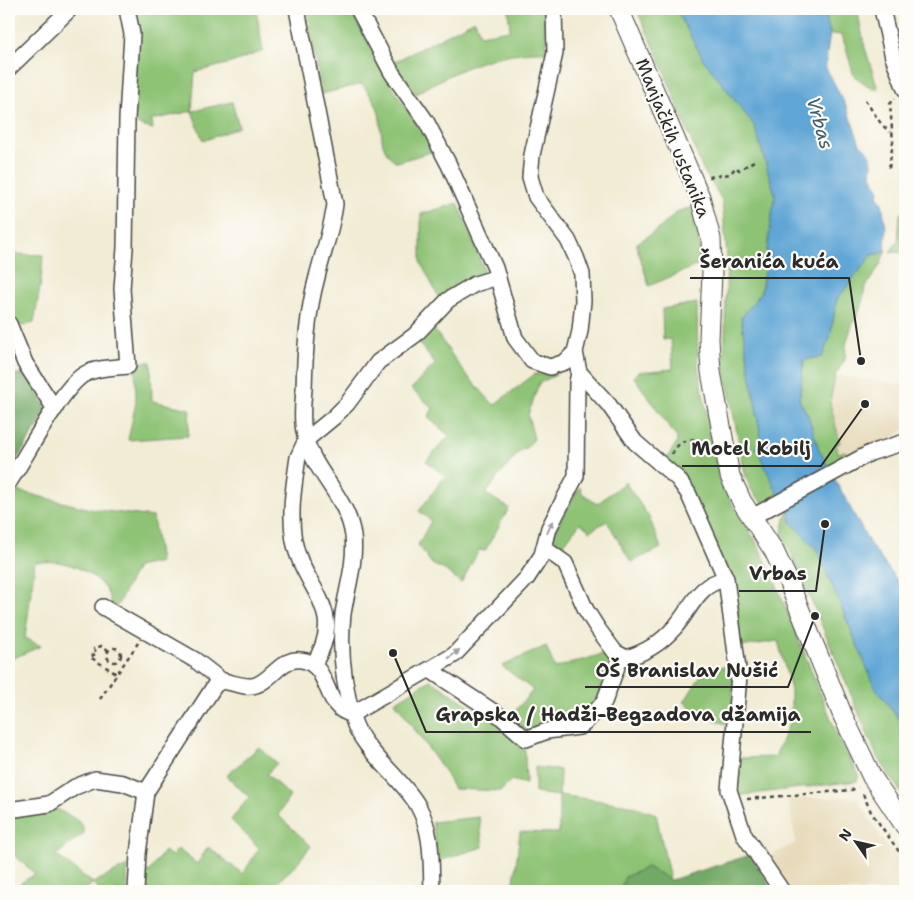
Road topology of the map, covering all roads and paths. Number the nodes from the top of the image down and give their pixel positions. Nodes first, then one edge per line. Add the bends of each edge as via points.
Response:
1 (70, 9) edge
2 (127, 9) edge
3 (297, 9) edge
4 (358, 9) edge
5 (554, 9) edge
6 (619, 9) edge
7 (882, 9) edge
8 (9, 68) edge
9 (903, 90) edge
10 (865, 100) dead end
11 (891, 133) junction
12 (754, 161) dead end
13 (889, 168) dead end
14 (704, 177) dead end
15 (498, 276) junction
16 (9, 324) edge
17 (575, 352) junction
18 (579, 372) junction
19 (55, 409) junction
20 (306, 440) junction
21 (724, 442) junction
22 (905, 442) edge
23 (664, 468) junction
24 (9, 482) edge
25 (752, 517) junction
26 (544, 548) junction
27 (726, 579) junction
28 (103, 607) dead end
29 (146, 632) junction
30 (108, 651) junction
31 (621, 656) junction
32 (108, 660) junction
33 (312, 665) junction
34 (104, 666) junction
35 (430, 670) junction
36 (117, 674) junction
37 (222, 681) junction
38 (100, 698) dead end
39 (352, 714) junction
40 (861, 785) dead end
41 (146, 792) junction
42 (731, 801) junction
43 (9, 810) edge
44 (905, 826) edge
45 (136, 891) edge
46 (432, 891) edge
47 (782, 891) edge

1 - 8 street
2 - 19 street via 132,34 122,289 128,366 93,370 82,376
3 - 20 street via 335,204 333,223 316,278 305,351 302,421
4 - 15 street via 392,73 426,121
5 - 17 street via 554,54 530,177 536,197 568,240 582,274 583,301
6 - 21 main road, Manjačkih ustanika via 700,197 711,239 710,355
7 - 9 street
9 - 11 path via 890,104
10 - 11 path
11 - 13 path
12 - 14 path via 739,170 736,167 730,174
15 - 17 street via 516,338 527,356 538,364 550,366 565,362
15 - 20 street via 475,284 448,300 415,335 378,362 347,404
16 - 19 street via 25,363
17 - 18 street
18 - 23 street via 609,405 635,442
26 -> 18 street via 549,528 576,476
19 - 24 street
20 - 33 street via 298,457 291,517 300,560 320,596 326,616 320,654
20 - 39 street via 318,468 343,505 353,535 342,645
21 - 23 path via 713,444 686,440 677,445
21 - 25 main road, Manjačkih ustanika via 734,487
22 - 25 street via 852,462
23 - 27 street via 688,493
25 - 44 main road, Manjačkih ustanika via 786,576 843,716 872,777
26 - 31 street via 564,563 590,616
35 -> 26 street via 454,655 488,621 527,578
27 - 31 street via 704,588 676,626 653,646 632,656
27 - 42 street via 739,676 729,778
28 - 29 street
29 - 36 path
29 - 37 street via 195,660
30 - 32 path
30 - 32 path via 116,649 121,656 117,662
30 - 34 path via 101,646 94,649 97,653 90,657
31 - 35 street via 604,702 585,722 579,727 547,731 526,739 500,716
32 - 34 path
33 - 37 street via 307,661 288,661 258,685
33 - 39 street via 334,702 343,712
34 - 36 path
35 - 39 street
36 - 38 path
37 - 41 street via 212,688
39 - 46 street via 356,728 418,806 430,838
40 - 42 path via 852,790
41 - 43 street via 123,783 96,780 75,787 49,804
41 - 45 street
42 - 47 street via 744,835

